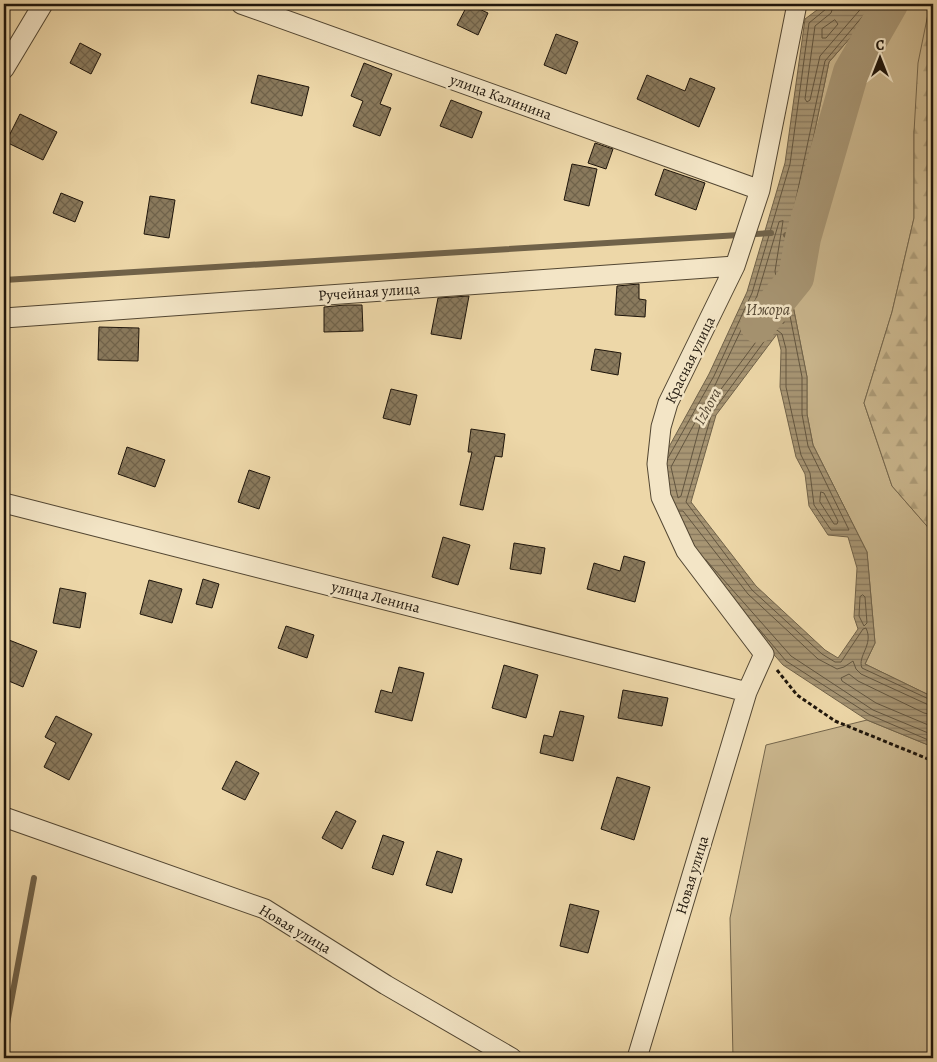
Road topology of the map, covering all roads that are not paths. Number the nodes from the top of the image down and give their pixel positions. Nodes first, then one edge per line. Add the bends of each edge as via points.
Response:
1 (43, 4) edge
2 (241, 4) edge
3 (797, 4) edge
4 (4, 69) edge
5 (760, 190) junction
6 (735, 266) junction
7 (4, 318) edge
8 (4, 503) edge
9 (747, 692) junction
10 (4, 817) edge
11 (512, 1058) edge
12 (637, 1058) edge

1 - 4 street
2 - 5 street, улица Калинина
3 - 5 street, Красная улица
5 - 6 street, Красная улица
6 - 7 street, Ручейная улица
6 - 9 street, Красная улица via 668,403 661,427 657,464 661,498 686,551 764,654
8 - 9 street, улица Ленина
9 - 12 street, Новая улица
10 - 11 street, Новая улица via 264,909

